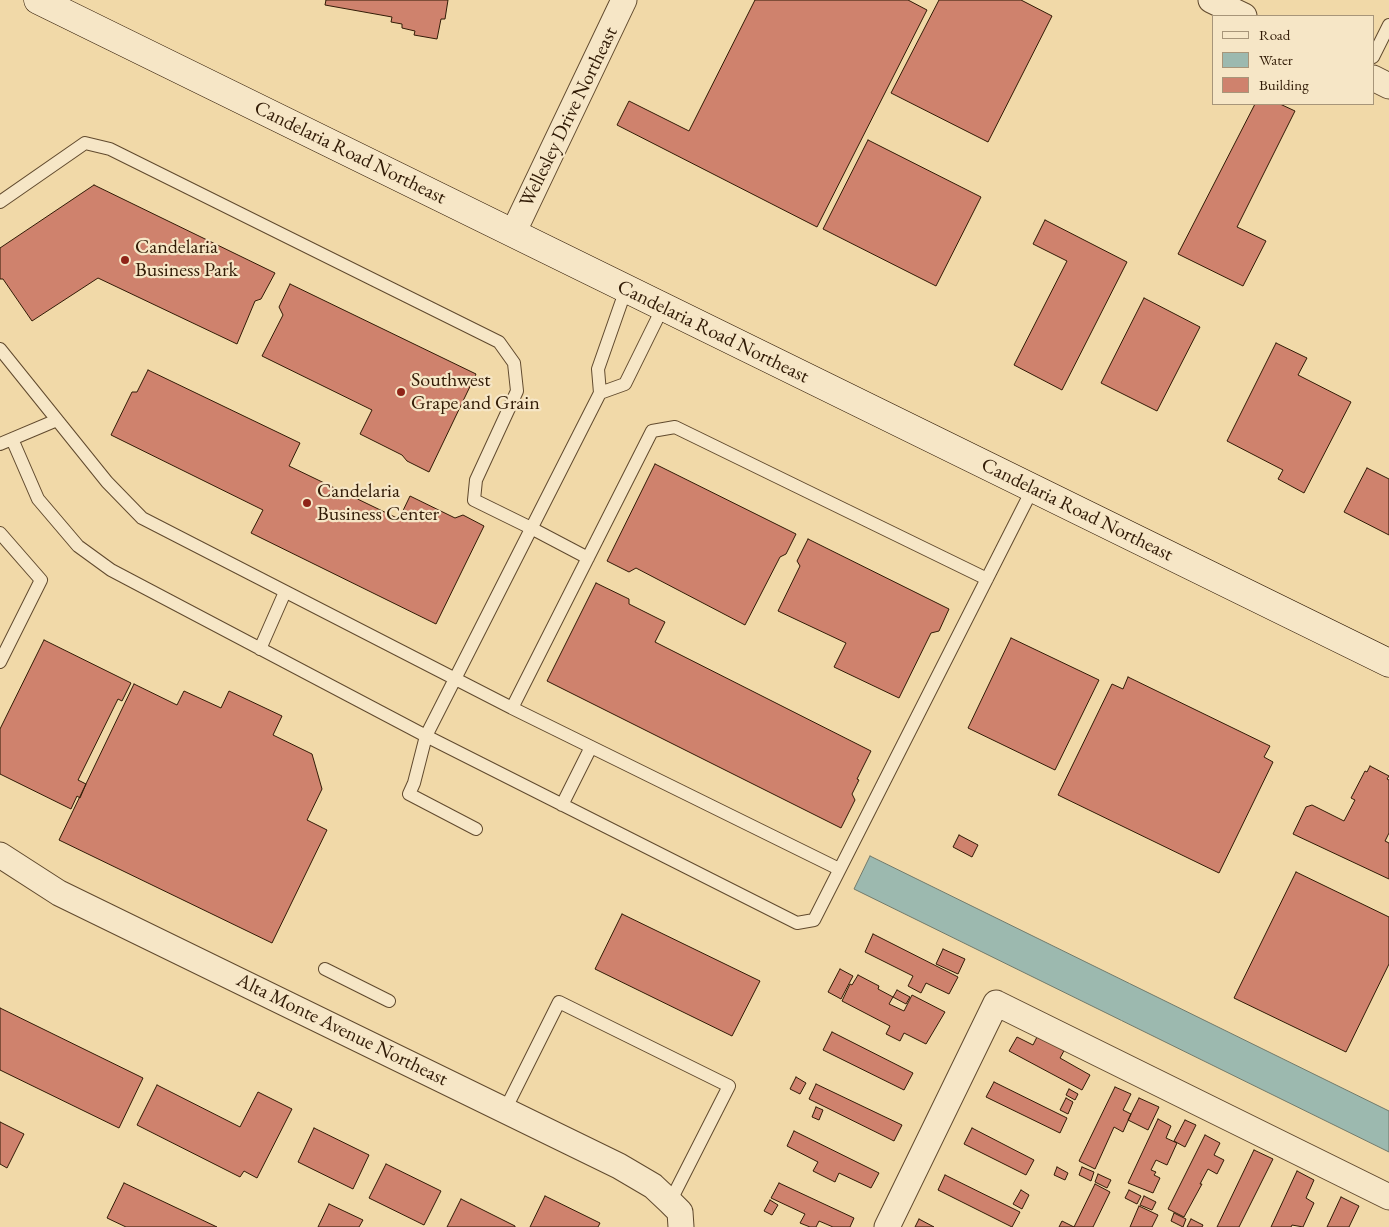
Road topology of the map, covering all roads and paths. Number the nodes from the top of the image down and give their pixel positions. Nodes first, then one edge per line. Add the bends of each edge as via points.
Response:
1 (624, 0) edge
2 (1211, 0) edge
3 (54, 4) edge
4 (1242, 15) edge
5 (1389, 24) edge
6 (1374, 55) edge
7 (1374, 78) edge
8 (1389, 86) edge
9 (0, 202) edge
10 (513, 233) junction
11 (626, 289) junction
12 (663, 307) junction
13 (0, 349) edge
14 (600, 393) junction
15 (57, 420) junction
16 (12, 439) junction
17 (0, 444) edge
18 (1033, 488) junction
19 (531, 528) junction
20 (0, 533) edge
21 (588, 558) junction
22 (987, 579) junction
23 (285, 592) junction
24 (260, 649) junction
25 (0, 662) edge
26 (1389, 663) edge
27 (454, 679) junction
28 (512, 708) junction
29 (426, 736) junction
30 (591, 747) junction
31 (562, 805) junction
32 (476, 828) dead end
33 (0, 855) edge
34 (839, 869) junction
35 (325, 969) dead end
36 (390, 1000) dead end
37 (505, 1110) junction
38 (1389, 1197) edge
39 (677, 1214) edge
40 (887, 1227) edge

1 - 10 street, Wellesley Drive Northeast
2 - 4 street
3 - 10 main road, Candelaria Road Northeast
5 - 6 lane
7 - 8 street
9 - 19 lane via 85,142 110,149 499,342 514,363 517,391 476,480 474,500
10 - 11 main road, Candelaria Road Northeast
11 - 12 main road, Candelaria Road Northeast
11 - 14 lane via 598,369
12 - 14 lane via 625,384
12 - 18 main road, Candelaria Road Northeast
13 - 15 lane
14 - 19 lane
15 - 16 lane
15 - 23 lane via 107,482 142,518
16 - 17 lane
16 - 24 lane via 38,499 78,546 111,570
18 - 22 lane
18 - 26 main road, Candelaria Road Northeast
19 - 21 lane
19 - 27 lane
20 - 25 lane via 41,580
21 - 22 lane via 652,431 675,427
21 - 28 lane
22 - 34 lane
23 - 24 lane
23 - 27 lane
24 - 29 lane
27 - 28 lane
27 - 29 lane
28 - 30 lane
29 - 31 lane
29 - 32 lane via 409,794
30 - 31 lane
30 - 34 lane
31 - 34 lane via 797,923 814,920
33 - 37 street, Alta Monte Avenue Northeast via 59,892
35 - 36 lane
37 - 39 street, Alta Monte Avenue Northeast via 619,1166 652,1186
37 - 39 lane via 559,1002 729,1086
38 - 40 street via 996,1003

